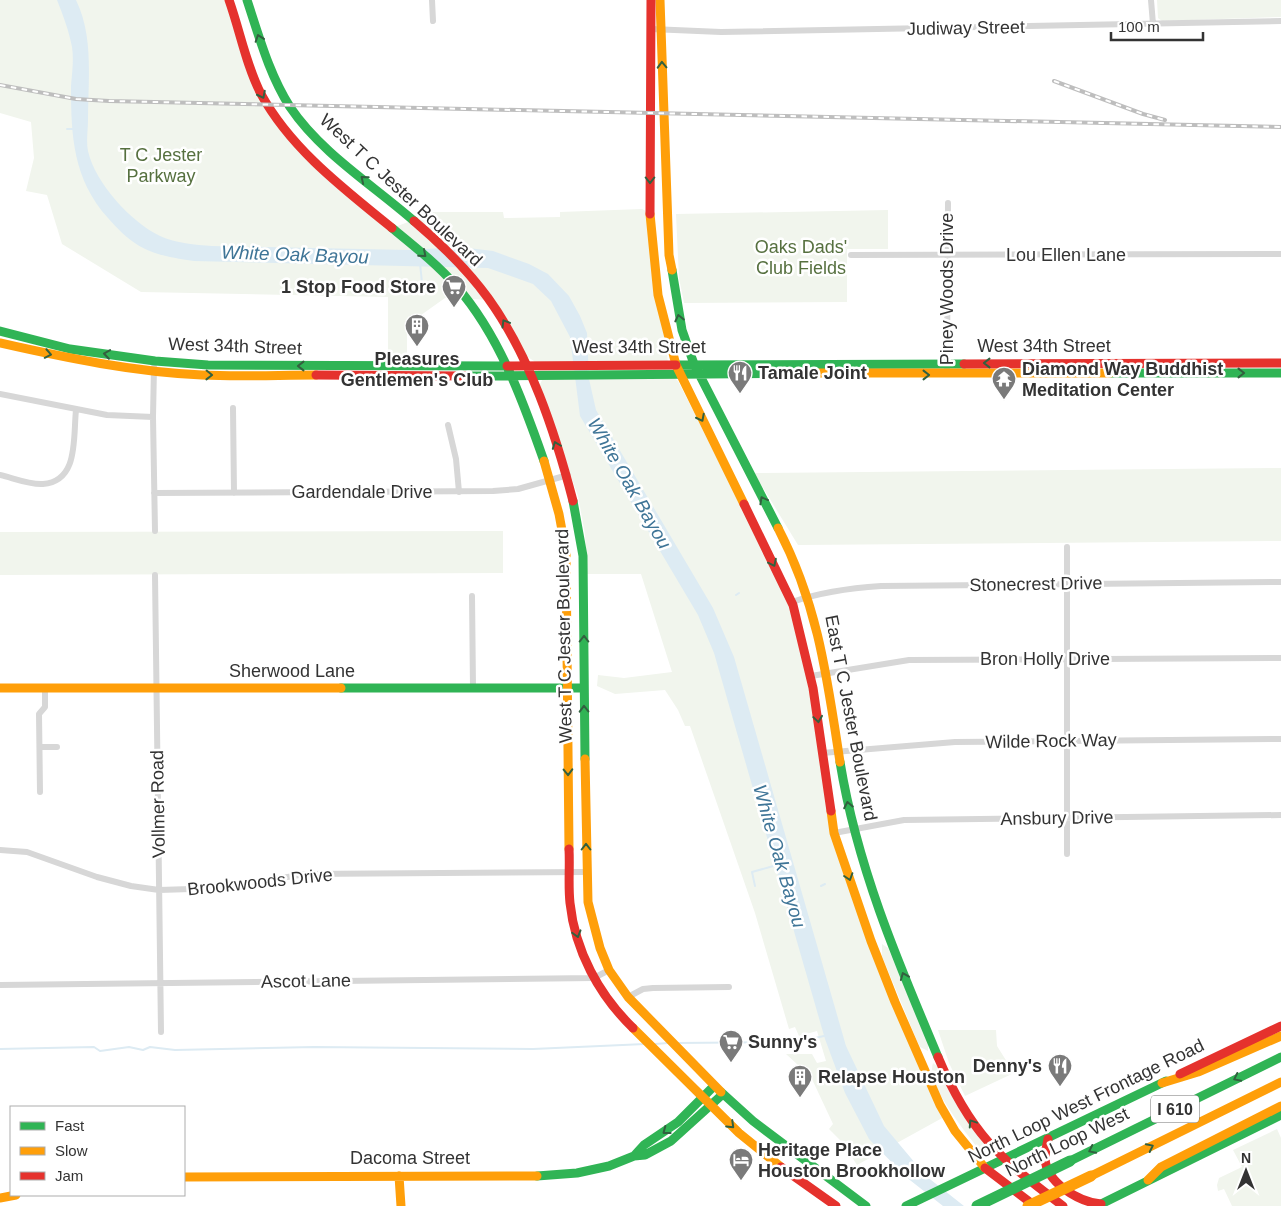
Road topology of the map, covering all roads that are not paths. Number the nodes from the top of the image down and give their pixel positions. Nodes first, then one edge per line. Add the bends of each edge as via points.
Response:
1 (229, 0) edge
2 (248, 0) edge
3 (432, 0) edge
4 (651, 0) edge
5 (660, 0) edge
6 (1151, 0) edge
7 (432, 21) dead end
8 (1281, 21) edge
9 (1153, 24) junction
10 (656, 29) junction
11 (268, 64) junction
12 (251, 70) junction
13 (650, 146) junction
14 (666, 147) junction
15 (341, 162) junction
16 (329, 174) junction
17 (948, 203) dead end
18 (1281, 254) edge
19 (669, 255) junction
20 (851, 255) dead end
21 (947, 255) junction
22 (653, 256) junction
23 (480, 288) junction
24 (468, 298) junction
25 (0, 331) edge
26 (0, 343) edge
27 (70, 353) junction
28 (1281, 363) edge
29 (155, 366) junction
30 (697, 369) junction
31 (947, 369) junction
32 (1107, 369) junction
33 (678, 370) junction
34 (509, 371) junction
35 (530, 371) junction
36 (1281, 373) edge
37 (0, 394) edge
38 (234, 408) dead end
39 (76, 410) junction
40 (152, 417) junction
41 (448, 426) dead end
42 (0, 475) edge
43 (568, 475) junction
44 (552, 480) junction
45 (754, 483) junction
46 (738, 490) junction
47 (154, 492) junction
48 (459, 492) junction
49 (234, 493) junction
50 (154, 531) dead end
51 (1067, 547) dead end
52 (154, 575) dead end
53 (1281, 582) edge
54 (1066, 583) junction
55 (472, 596) dead end
56 (810, 596) junction
57 (792, 602) junction
58 (1281, 658) edge
59 (1065, 659) junction
60 (828, 672) junction
61 (811, 676) junction
62 (0, 688) edge
63 (45, 688) junction
64 (157, 688) junction
65 (474, 688) junction
66 (566, 688) junction
67 (584, 688) junction
68 (1281, 739) edge
69 (1067, 741) junction
70 (40, 747) junction
71 (57, 747) dead end
72 (839, 751) junction
73 (822, 753) junction
74 (40, 792) dead end
75 (1281, 815) edge
76 (1067, 818) junction
77 (854, 829) junction
78 (834, 833) junction
79 (0, 850) edge
80 (1067, 854) dead end
81 (568, 872) junction
82 (586, 872) junction
83 (159, 890) junction
84 (888, 936) junction
85 (871, 941) junction
86 (610, 970) junction
87 (594, 978) junction
88 (160, 983) junction
89 (0, 985) edge
90 (730, 987) dead end
91 (628, 997) junction
92 (1281, 1026) edge
93 (161, 1032) dead end
94 (1281, 1036) edge
95 (938, 1056) junction
96 (1281, 1057) edge
97 (922, 1062) junction
98 (1281, 1082) edge
99 (1162, 1083) junction
100 (714, 1086) junction
101 (723, 1094) junction
102 (707, 1102) junction
103 (1281, 1106) edge
104 (1281, 1115) edge
105 (1048, 1139) junction
106 (796, 1156) junction
107 (1004, 1161) junction
108 (786, 1170) junction
109 (982, 1171) junction
110 (399, 1176) junction
111 (185, 1177) edge
112 (1148, 1180) junction
113 (1099, 1205) edge
114 (401, 1206) edge
115 (836, 1206) edge
116 (866, 1206) edge
117 (906, 1206) edge
118 (977, 1206) edge
119 (1028, 1206) edge
120 (1035, 1206) edge
121 (1063, 1206) edge

1 - 12 main road, West T C Jester Boulevard
11 -> 2 main road, West T C Jester Boulevard
3 - 7 street
4 - 10 main road
5 - 10 main road
6 - 9 street
8 - 9 street, Judiway Street
9 - 10 street, Judiway Street via 721,32
10 - 13 main road
14 -> 10 main road, East T C Jester Boulevard
11 - 12 main road
11 - 15 main road, West T C Jester Boulevard via 290,106 309,131
12 -> 16 main road, West T C Jester Boulevard via 267,105 284,128
13 - 14 main road
13 -> 22 main road
14 - 19 main road, East T C Jester Boulevard
15 - 16 main road
23 -> 15 main road, West T C Jester Boulevard via 427,234
16 -> 24 main road, West T C Jester Boulevard via 444,273
17 - 21 street, Piney Woods Drive
18 - 21 street, Lou Ellen Lane
19 - 22 main road
30 -> 19 main road, East T C Jester Boulevard via 682,330
20 - 21 street, Lou Ellen Lane
21 - 31 street, Piney Woods Drive
22 - 33 main road, East T C Jester Boulevard via 660,306
23 - 24 main road
35 -> 23 main road, West T C Jester Boulevard via 497,310
24 - 34 main road, West T C Jester Boulevard via 493,335
25 - 27 main road, West 34th Street
26 -> 27 main road, West 34th Street
27 - 29 main road, West 34th Street
28 - 32 main road, West 34th Street
29 - 34 main road, West 34th Street
29 - 40 street
30 - 31 main road, West 34th Street
30 - 33 main road, West 34th Street
30 - 45 main road, East T C Jester Boulevard
31 - 32 main road, West 34th Street
32 -> 36 main road, West 34th Street
33 - 35 main road, West 34th Street
33 -> 46 main road, East T C Jester Boulevard
34 - 35 main road, West 34th Street
34 - 44 main road, West T C Jester Boulevard
43 -> 35 main road, West T C Jester Boulevard
37 - 39 street
38 - 49 street
39 - 40 street
39 - 42 street via 70,467 60,480 41,484
40 - 47 street
41 - 48 street
43 - 44 street, Gardendale Drive
67 -> 43 main road, West T C Jester Boulevard via 583,556 579,517
44 - 48 street, Gardendale Drive via 518,489
44 - 66 main road, West T C Jester Boulevard via 566,552
45 - 46 main road
56 -> 45 main road, East T C Jester Boulevard
46 -> 57 main road, East T C Jester Boulevard
47 - 49 street, Gardendale Drive
47 - 50 street
48 - 49 street, Gardendale Drive
51 - 54 street
52 - 64 street, Vollmer Road
53 - 54 street, Stonecrest Drive
54 - 56 street, Stonecrest Drive via 881,586
54 - 59 street
55 - 65 street
56 - 57 street, Stonecrest Drive
56 - 60 main road, East T C Jester Boulevard
57 - 61 main road, East T C Jester Boulevard
58 - 59 street, Bron Holly Drive
59 - 60 street, Bron Holly Drive via 909,660
59 - 69 street
60 - 61 street, Bron Holly Drive
60 - 72 main road, East T C Jester Boulevard
61 -> 73 main road, East T C Jester Boulevard
62 - 63 main road, Sherwood Lane
63 - 64 main road, Sherwood Lane
63 - 70 street via 45,707 39,714
64 - 65 main road, Sherwood Lane
64 - 83 street, Vollmer Road
65 - 66 main road, Sherwood Lane
66 - 67 main road, Sherwood Lane
66 -> 81 main road, West T C Jester Boulevard
82 -> 67 main road, West T C Jester Boulevard
68 - 69 street, Wilde Rock Way
69 - 72 street, Wilde Rock Way via 955,742
69 - 76 street
70 - 71 street
70 - 74 street
72 - 73 street, Wilde Rock Way
77 -> 72 main road, East T C Jester Boulevard
73 - 78 main road, East T C Jester Boulevard
75 - 76 street, Ansbury Drive
76 - 77 street, Ansbury Drive via 904,820
76 - 80 street
77 - 78 street, Ansbury Drive
77 - 84 main road, East T C Jester Boulevard
78 -> 85 main road, East T C Jester Boulevard
79 - 83 street, Brookwoods Drive via 27,852 131,886
81 - 82 street, Brookwoods Drive
81 - 83 street, Brookwoods Drive via 305,874 223,888
81 -> 87 main road, West T C Jester Boulevard via 575,930
82 - 86 main road, West T C Jester Boulevard via 588,902
83 - 88 street, Vollmer Road
84 - 85 main road
95 -> 84 main road, East T C Jester Boulevard
85 - 97 main road, East T C Jester Boulevard
86 - 87 street, Ascot Lane
86 - 91 main road, West T C Jester Boulevard
87 - 88 street, Ascot Lane
87 - 102 main road, West T C Jester Boulevard via 617,1012
88 - 89 street, Ascot Lane
88 - 93 street, Vollmer Road
90 - 91 street via 653,988
91 - 100 main road, West T C Jester Boulevard
92 - 99 main road, North Loop West Frontage Road
94 - 99 main road via 1198,1072
95 - 97 main road
107 -> 95 main road, East T C Jester Boulevard via 970,1120
96 -> 118 main road, North Loop West / I 610, bridge
97 - 109 main road, East T C Jester Boulevard via 950,1122
119 -> 98 main road, I 610, bridge
99 - 105 main road, North Loop West Frontage Road
100 - 101 main road, West T C Jester Boulevard
100 - 102 main road, Dacoma Street
101 - 102 main road, Dacoma Street
101 - 106 main road, West T C Jester Boulevard
102 -> 108 main road, West T C Jester Boulevard via 739,1133
102 - 110 main road, Dacoma Street via 640,1147 634,1156 601,1168 558,1176
103 - 112 main road via 1161,1167
104 - 112 main road
105 - 107 main road, North Loop West Frontage Road
105 - 113 main road via 1045,1159 1050,1176 1080,1199
106 - 108 main road
106 - 116 main road, West T C Jester Boulevard
107 - 109 main road, North Loop West Frontage Road
107 - 121 main road, East T C Jester Boulevard
108 - 115 main road, West T C Jester Boulevard
109 - 117 main road, North Loop West Frontage Road
109 - 120 main road, East T C Jester Boulevard
110 - 111 main road, Dacoma Street
110 - 114 main road
112 - 113 main road

